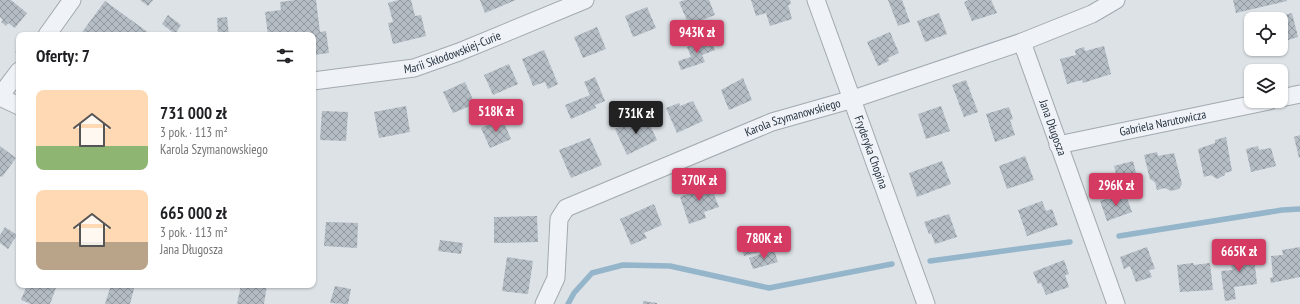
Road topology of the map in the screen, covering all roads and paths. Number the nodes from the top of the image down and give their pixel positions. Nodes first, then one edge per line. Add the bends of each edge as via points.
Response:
1 (72, 0) edge
2 (585, 0) edge
3 (816, 0) edge
4 (1116, 0) edge
5 (49, 32) edge
6 (1022, 42) junction
7 (16, 75) edge
8 (316, 81) edge
9 (1300, 94) edge
10 (0, 97) edge
11 (1288, 97) edge
12 (853, 99) junction
13 (16, 105) edge
14 (1244, 106) edge
15 (1058, 145) junction
16 (544, 304) edge
17 (926, 304) edge
18 (1116, 304) edge

1 - 5 street
2 - 8 street, Marii Skłodowskiej-Curie via 414,68
3 - 12 street, Fryderyka Chopina
4 - 6 street, Karola Szymanowskiego via 1092,14
6 - 12 street, Karola Szymanowskiego
6 - 15 street, Jana Długosza
7 - 10 street
9 - 11 street
10 - 13 street
12 - 16 street, Karola Szymanowskiego via 772,122 566,208 559,219 556,278
12 - 17 street, Fryderyka Chopina
14 - 15 street, Gabriela Narutowicza
15 - 18 street, Jana Długosza

